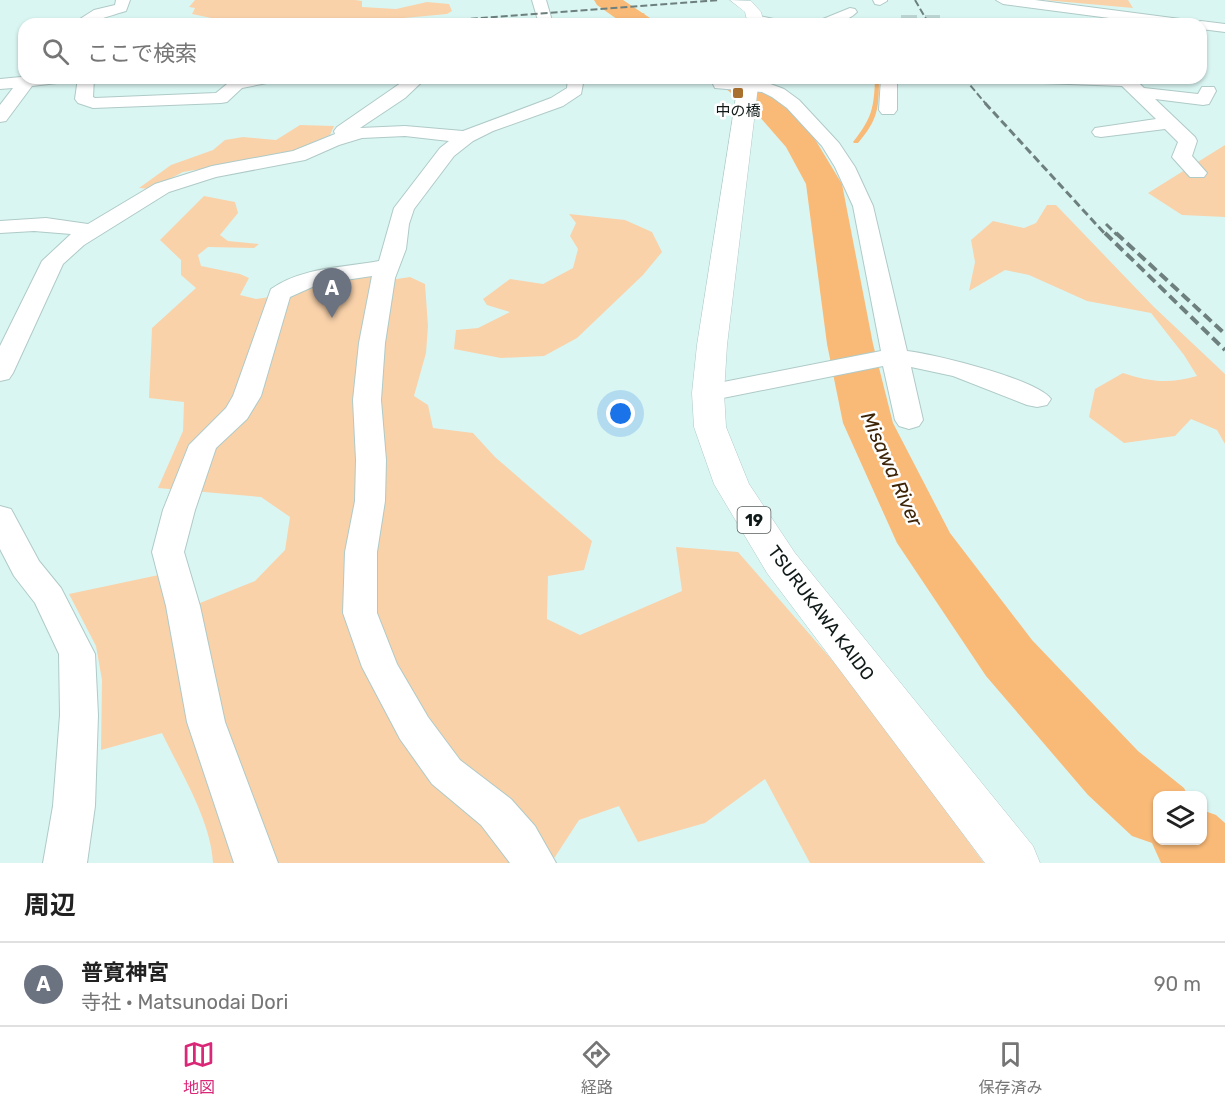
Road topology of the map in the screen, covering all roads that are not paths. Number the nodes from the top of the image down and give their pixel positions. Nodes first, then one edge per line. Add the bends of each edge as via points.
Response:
1 (123, 0) edge
2 (539, 0) edge
3 (738, 0) edge
4 (1003, 0) edge
5 (938, 7) dead end
6 (90, 18) edge
7 (544, 18) edge
8 (754, 18) edge
9 (944, 18) edge
10 (1142, 18) edge
11 (1207, 26) edge
12 (1225, 28) edge
13 (18, 81) edge
14 (0, 84) edge
15 (24, 84) edge
16 (86, 84) edge
17 (230, 84) edge
18 (411, 84) edge
19 (576, 84) edge
20 (889, 84) edge
21 (1131, 84) edge
22 (742, 87) edge
23 (1208, 91) dead end
24 (888, 110) dead end
25 (0, 117) edge
26 (1169, 123) junction
27 (1101, 132) dead end
28 (346, 136) junction
29 (466, 137) junction
30 (1197, 173) dead end
31 (0, 227) edge
32 (91, 231) junction
33 (387, 266) junction
34 (890, 358) junction
35 (0, 373) edge
36 (708, 393) junction
37 (1037, 399) dead end
38 (909, 420) dead end
39 (0, 518) edge
40 (64, 863) edge
41 (256, 863) edge
42 (534, 863) edge
43 (1015, 863) edge

1 - 6 street via 121,8
2 - 7 street
3 - 8 main road via 750,8
4 - 10 street
5 - 9 street
11 - 12 street
13 - 14 street
15 - 25 street
16 - 17 street via 84,99 93,103 221,98
18 - 28 street via 343,131
19 - 29 street via 575,90 558,102
20 - 24 street
21 - 23 street via 1203,99
21 - 26 street
22 - 34 street via 778,93 805,115 830,143 857,189
22 - 36 main road, TSURUKAWA KAIDO / 19
26 - 27 street
26 - 30 street via 1188,141 1182,156
28 - 29 street via 391,131
28 - 32 street via 292,158 177,182 144,197
29 - 33 street via 447,152 404,208
31 - 32 street via 65,225
32 - 35 street via 53,261
33 - 41 street via 306,280 289,285 279,294 247,396 237,413 203,445 168,552 206,722
33 - 42 street via 374,327 367,400 372,460 361,552 360,612 380,667 414,728 446,772 496,812
34 - 36 street
34 - 37 street via 927,360
34 - 38 street
36 - 43 main road, TSURUKAWA KAIDO / 19 via 710,427 732,484 781,563
39 - 40 street via 26,568 49,597 77,654 76,776

